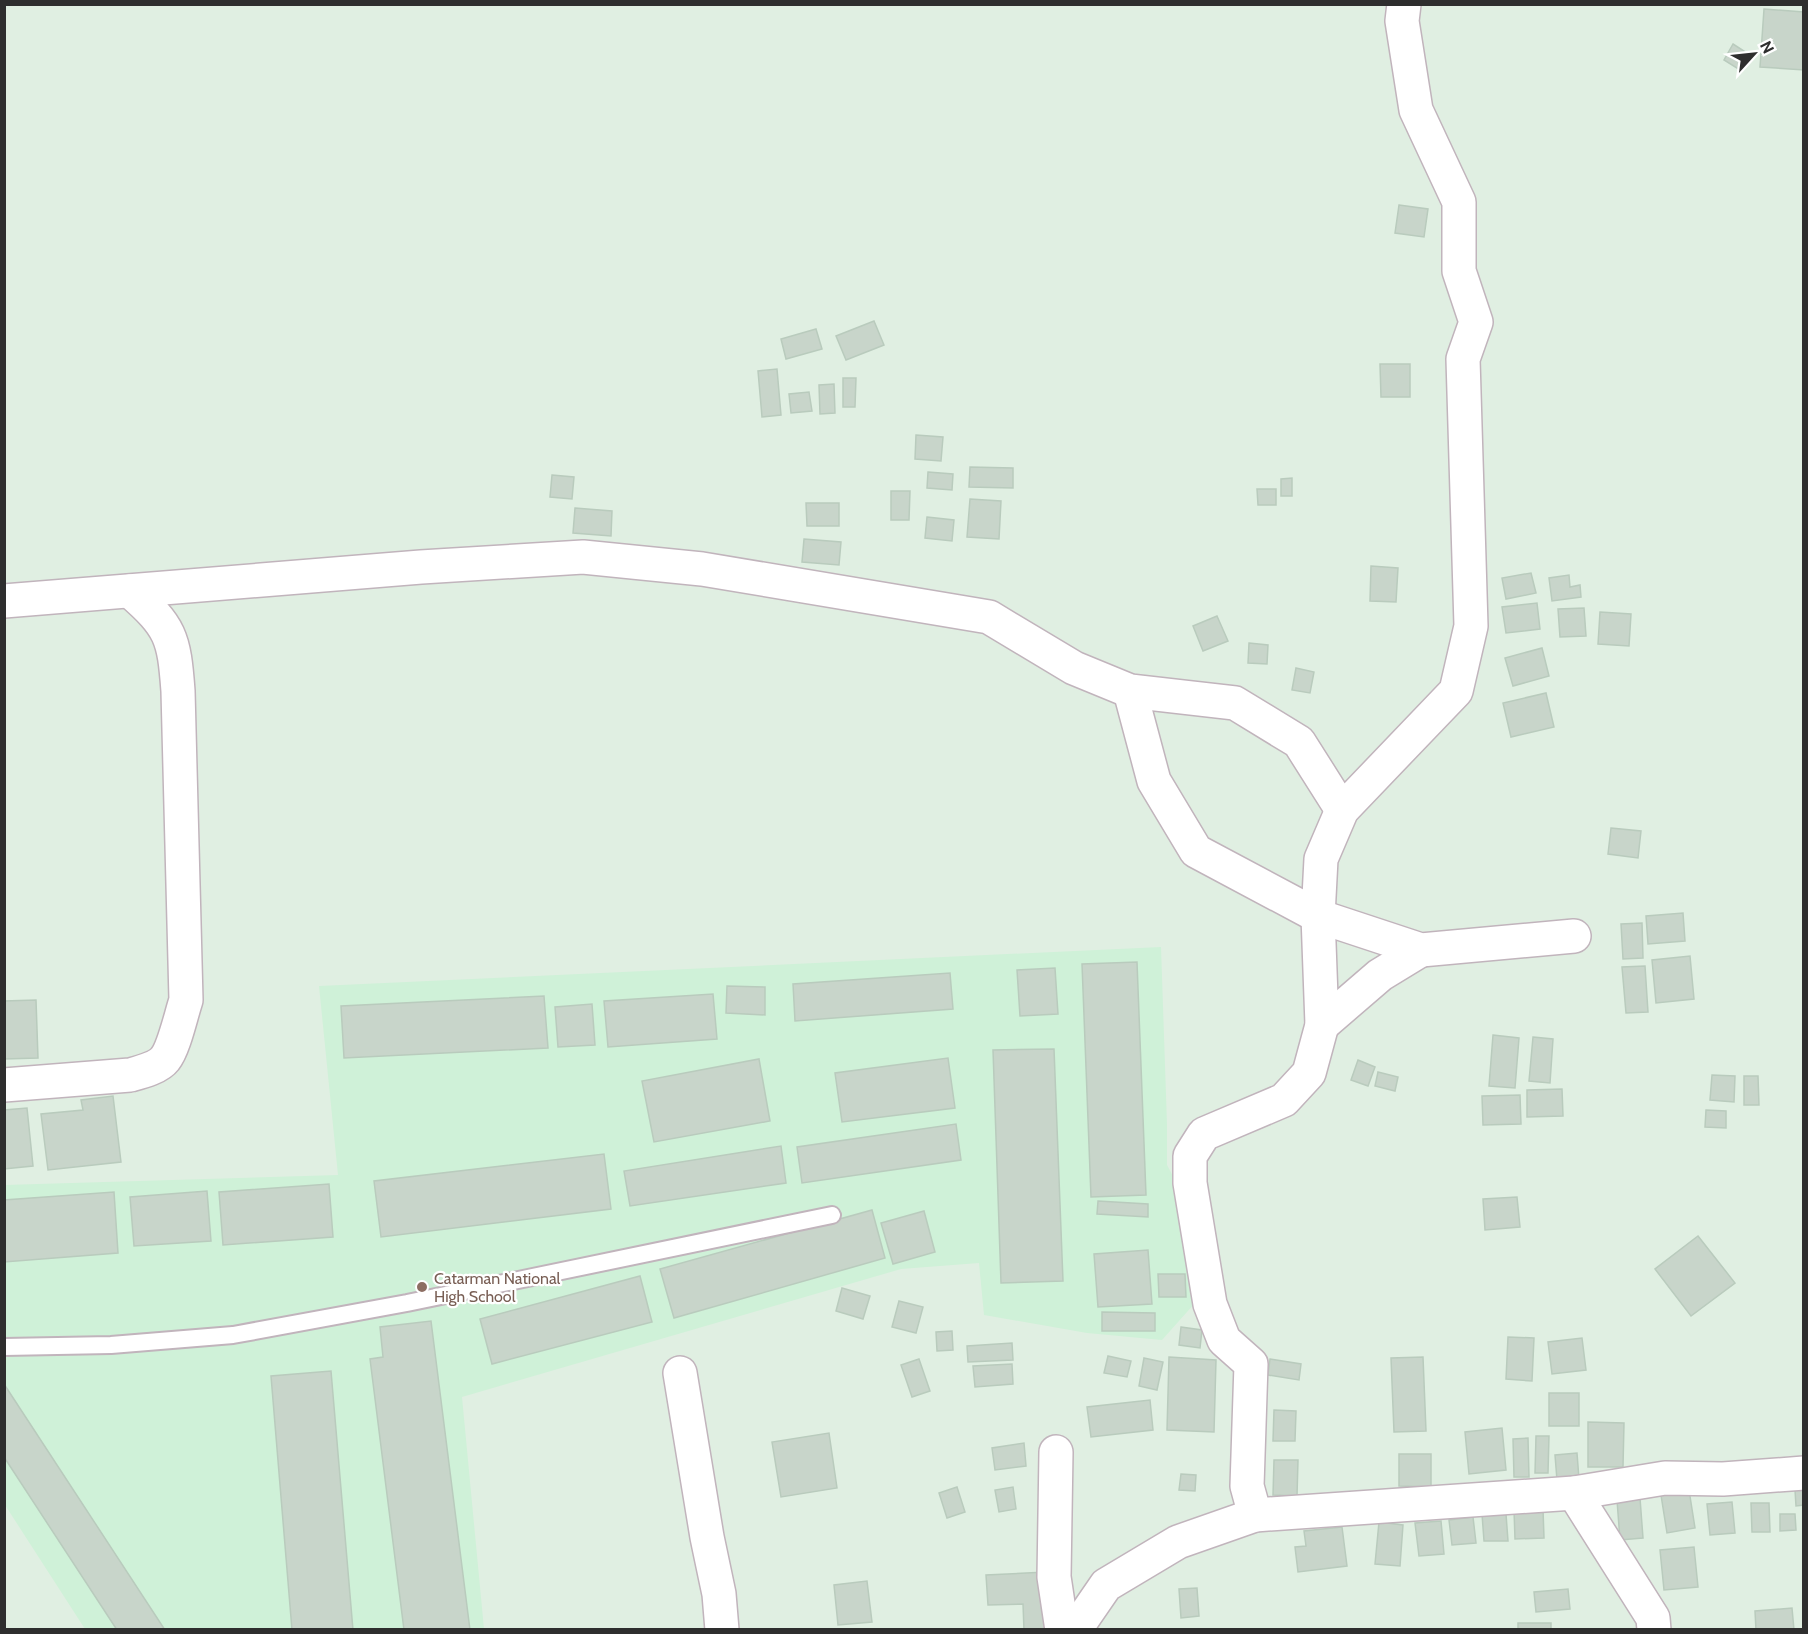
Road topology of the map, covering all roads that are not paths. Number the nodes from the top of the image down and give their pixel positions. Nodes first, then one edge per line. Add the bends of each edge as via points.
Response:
1 (1404, 4) edge
2 (130, 591) junction
3 (4, 601) edge
4 (1130, 691) junction
5 (1342, 810) junction
6 (1318, 916) junction
7 (1574, 936) dead end
8 (1421, 950) junction
9 (1322, 1025) junction
10 (4, 1085) edge
11 (832, 1215) dead end
12 (4, 1347) edge
13 (680, 1373) dead end
14 (1056, 1452) dead end
15 (1803, 1473) edge
16 (1574, 1493) junction
17 (1255, 1515) junction
18 (722, 1629) edge
19 (1062, 1629) edge
20 (1076, 1629) edge
21 (1654, 1629) edge

1 - 5 street via 1402,21 1416,110 1459,202 1459,272 1476,322 1463,359 1471,626 1456,691
2 - 3 street
2 - 4 street via 584,557 702,569 989,618 1074,668
2 - 10 street via 168,631 176,656 186,1000 165,1060 147,1070 130,1075
4 - 5 street via 1235,704 1299,742
4 - 6 street via 1154,781 1196,851
5 - 6 street via 1321,859
6 - 8 street
6 - 9 street
7 - 8 street
8 - 9 street via 1380,975
9 - 17 street via 1309,1073 1284,1100 1204,1134 1190,1156 1210,1304 1224,1340 1251,1364 1247,1486
11 - 12 lane via 233,1335 111,1345
13 - 18 street
14 - 19 street via 1054,1577
15 - 16 street via 1723,1479 1665,1478
16 - 17 street
16 - 21 street via 1653,1618
17 - 20 street via 1178,1542 1106,1585

